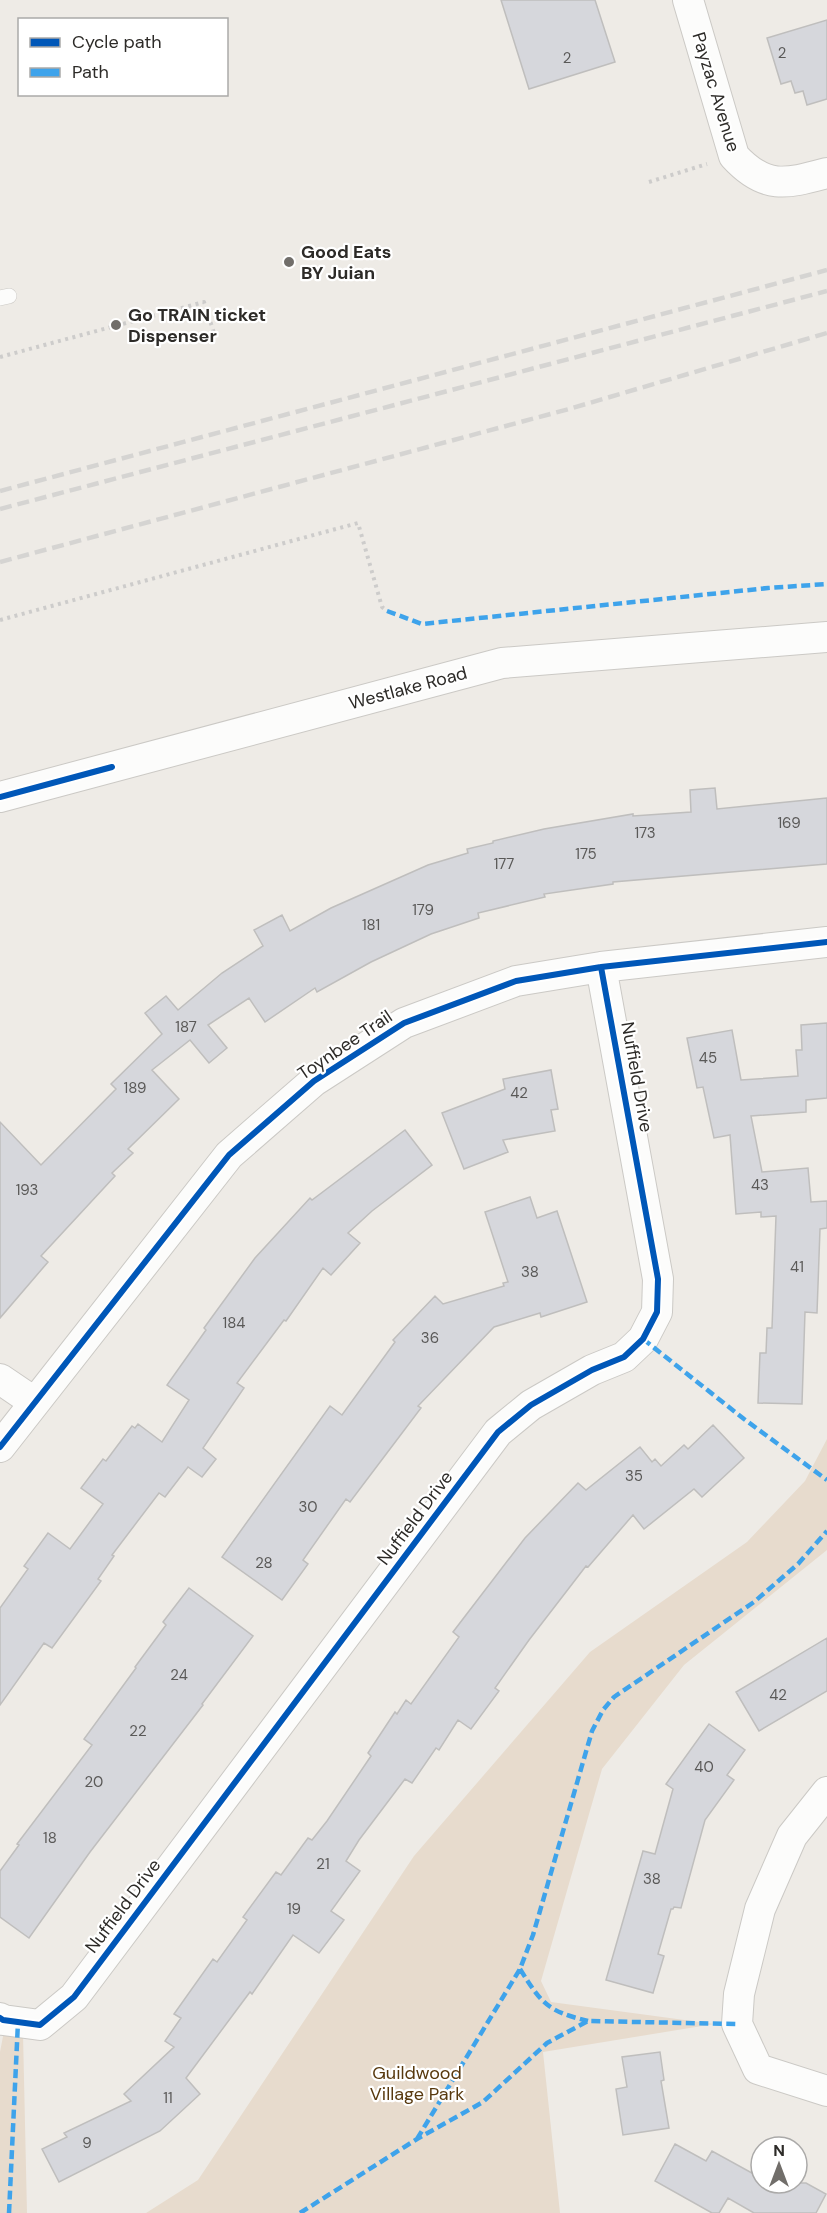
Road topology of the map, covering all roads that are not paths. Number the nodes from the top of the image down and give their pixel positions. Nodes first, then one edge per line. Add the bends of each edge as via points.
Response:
1 (688, 0) edge
2 (827, 173) edge
3 (827, 637) edge
4 (0, 797) edge
5 (827, 942) edge
6 (601, 967) junction
7 (0, 1379) edge
8 (34, 1402) junction
9 (0, 1447) edge
10 (827, 1792) edge
11 (0, 2018) edge
12 (827, 2091) edge

1 - 2 street, Payzac Avenue via 734,156 764,180 793,182
3 - 4 street, Westlake Road via 502,663
5 - 6 street, Toynbee Trail
6 - 8 street, Toynbee Trail via 516,981 404,1023 314,1081 229,1155
6 - 11 street, Nuffield Drive via 658,1279 657,1312 643,1339 624,1357 592,1370 531,1405 498,1432 74,1997 40,2025
7 - 8 street
8 - 9 street, Toynbee Trail
10 - 12 street via 792,1836 760,1910 739,1994 737,2024 758,2069

